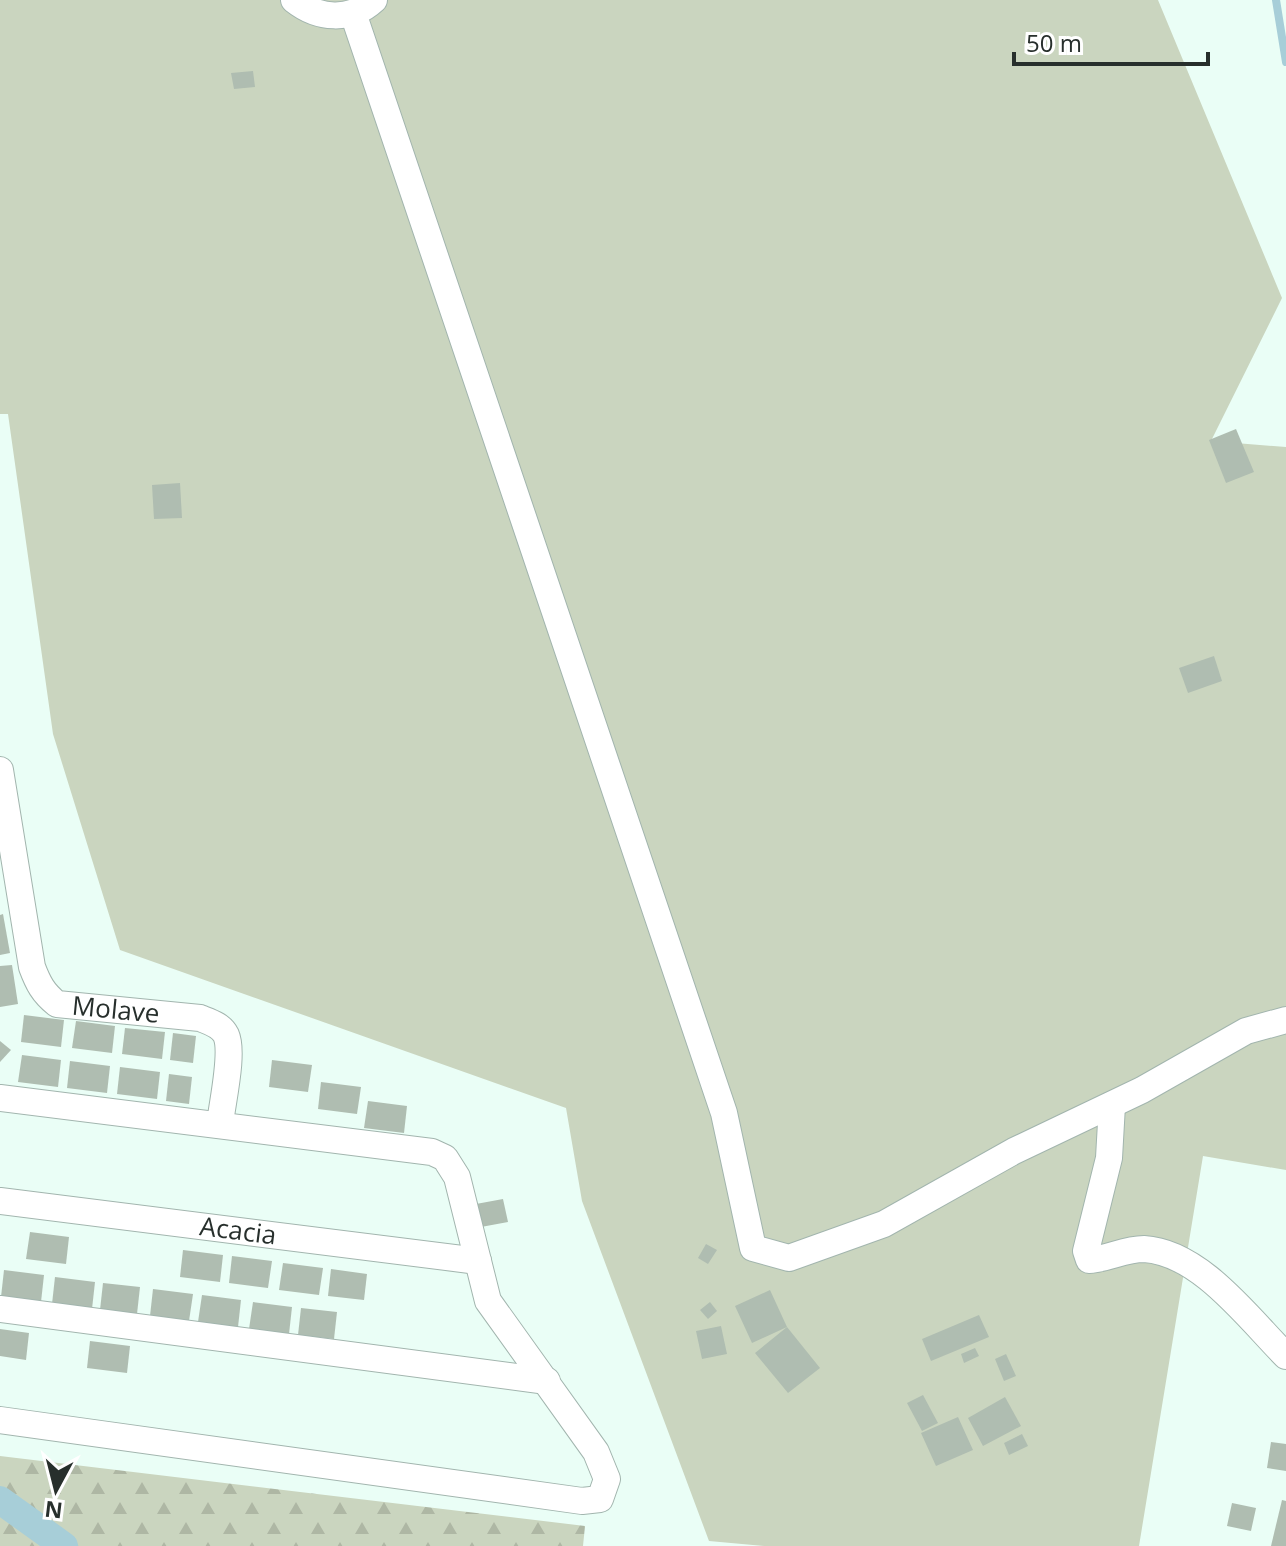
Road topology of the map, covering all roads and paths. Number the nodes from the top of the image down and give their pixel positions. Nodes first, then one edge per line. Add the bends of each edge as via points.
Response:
1 (294, 0) edge
2 (363, 6) edge
3 (0, 770) edge
4 (1286, 1020) edge
5 (0, 1098) edge
6 (1112, 1105) junction
7 (220, 1124) junction
8 (0, 1201) edge
9 (478, 1261) junction
10 (0, 1309) edge
11 (1286, 1356) edge
12 (547, 1381) junction
13 (0, 1420) edge

1 - 2 street via 322,15 338,16
2 - 6 street via 724,1113 753,1248 789,1258 884,1224 1014,1151
3 - 7 street, Molave via 32,967 42,988 57,1004 200,1018 215,1024 229,1049
4 - 6 street via 1246,1031
5 - 7 street
6 - 11 street via 1109,1158 1086,1251 1089,1260 1144,1249 1171,1253 1213,1282
7 - 9 street via 445,1158 457,1177
8 - 9 street, Acacia
9 - 12 street via 488,1301
10 - 12 street
12 - 13 street via 596,1452 607,1479 600,1499 582,1501

